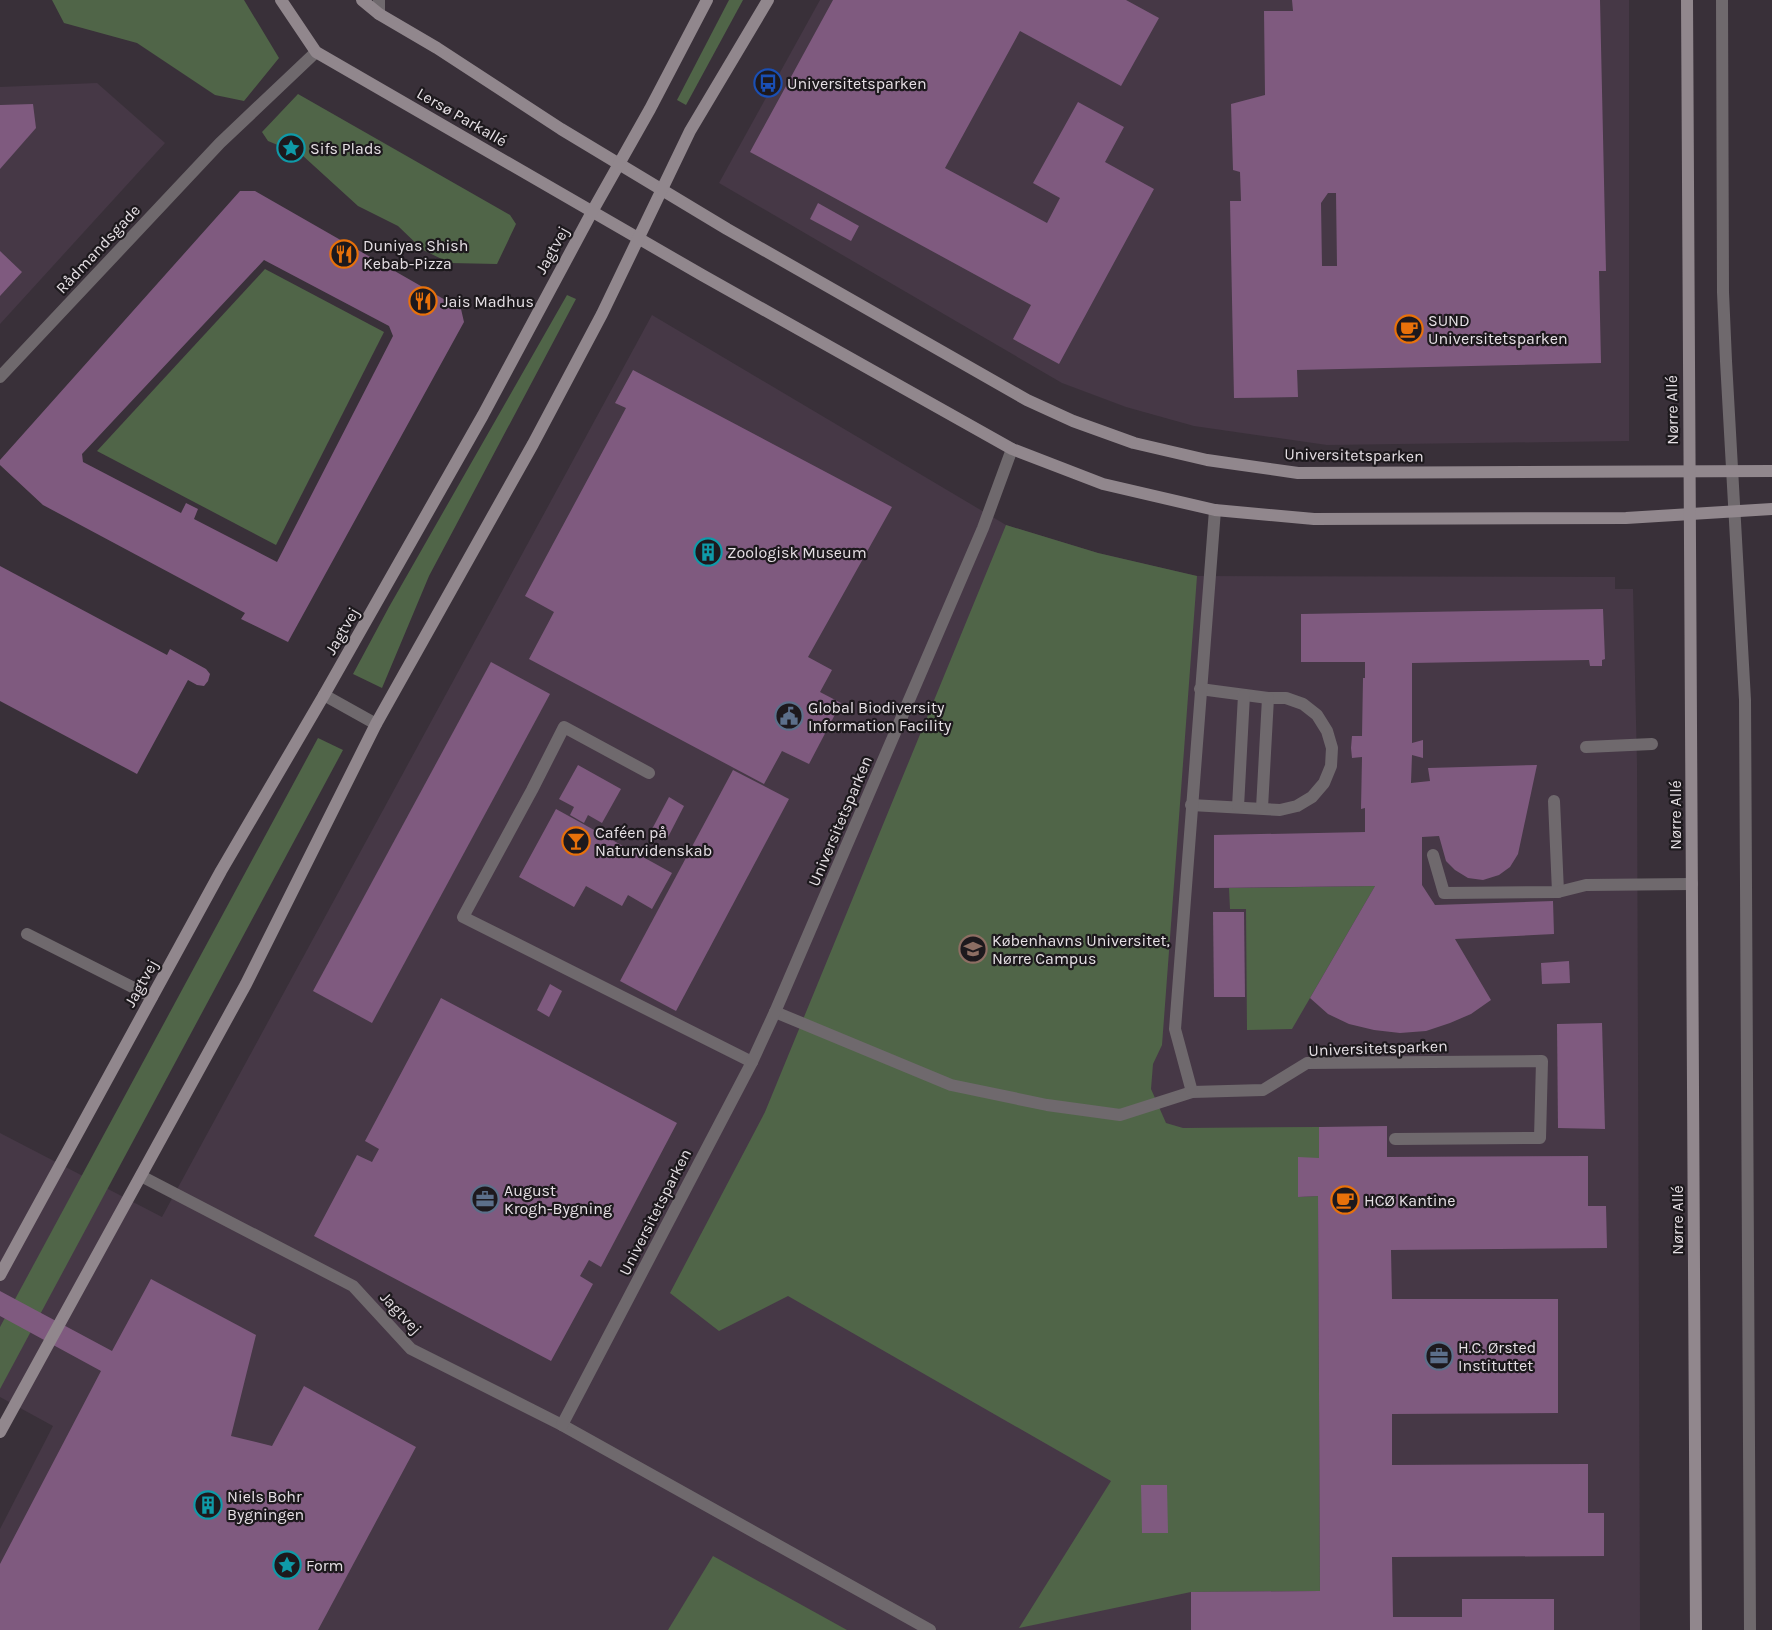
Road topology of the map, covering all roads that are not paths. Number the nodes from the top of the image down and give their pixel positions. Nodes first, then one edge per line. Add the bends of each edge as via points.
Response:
1 (281, 0) edge
2 (362, 0) edge
3 (379, 0) edge
4 (707, 0) edge
5 (768, 0) edge
6 (1686, 0) edge
7 (1722, 0) edge
8 (379, 14) junction
9 (316, 52) junction
10 (620, 163) junction
11 (662, 188) junction
12 (593, 210) junction
13 (640, 238) junction
14 (0, 376) edge
15 (1012, 449) junction
16 (1689, 471) junction
17 (1733, 471) junction
18 (1772, 471) edge
19 (1772, 509) edge
20 (1215, 510) junction
21 (1735, 511) junction
22 (1690, 514) junction
23 (1200, 689) junction
24 (324, 695) junction
25 (1244, 695) junction
26 (1268, 698) junction
27 (376, 724) junction
28 (1652, 744) dead end
29 (1586, 747) dead end
30 (649, 773) dead end
31 (1554, 801) dead end
32 (1191, 804) junction
33 (1238, 807) junction
34 (1262, 808) junction
35 (1433, 855) dead end
36 (1692, 884) junction
37 (1558, 892) junction
38 (27, 934) dead end
39 (152, 997) junction
40 (775, 1012) junction
41 (752, 1062) junction
42 (1192, 1092) junction
43 (1395, 1139) dead end
44 (141, 1176) junction
45 (0, 1275) edge
46 (562, 1426) junction
47 (0, 1432) edge
48 (930, 1630) edge
49 (1696, 1630) edge
50 (1750, 1630) edge

1 - 9 street, Lersø Parkallé
2 - 8 street
3 - 8 street
4 - 10 street, Jagtvej
5 - 11 street via 690,131
6 - 16 street, Nørre Allé
7 - 17 street via 1723,292
8 - 10 street
9 - 12 street, Lersø Parkallé
9 - 14 street, Rådmandsgade via 220,143
10 - 11 street, Universitetsparken
10 - 12 street, Jagtvej
11 - 13 street
11 - 16 street, Universitetsparken via 1027,400 1134,443 1207,460 1298,473
12 - 13 street
12 - 24 street, Jagtvej
13 - 15 street
13 - 27 street via 533,444
15 - 20 street via 1103,484
15 - 40 street, Universitetsparken via 983,528
16 - 17 street, Universitetsparken
16 - 22 street, Nørre Allé
17 - 18 street, Universitetsparken
17 - 21 street
19 - 21 street
20 - 22 street via 1314,519 1618,518
20 - 23 street
21 - 22 street
21 - 50 street via 1745,700
22 - 36 street, Nørre Allé
23 - 25 street
23 - 32 street
24 - 27 street
24 - 39 street, Jagtvej via 220,871
25 - 26 street
25 - 33 street
26 - 34 street
26 - 34 street via 1286,698 1303,704 1328,731 1332,748 1331,766 1312,797 1297,806 1280,810
27 - 44 street via 246,984
28 - 29 street
30 - 41 street via 564,727 463,918
31 - 37 street
32 - 33 street
32 - 42 street via 1174,1029
33 - 34 street
35 - 37 street via 1444,893
36 - 37 street via 1586,886
36 - 49 street, Nørre Allé
38 - 39 street
39 - 45 street, Jagtvej
40 - 41 street, Universitetsparken
40 - 42 street, Universitetsparken via 951,1085 1047,1105 1120,1115
41 - 46 street, Universitetsparken
42 - 43 street, Universitetsparken via 1263,1090 1307,1063 1542,1061 1540,1138
44 - 46 street, Jagtvej via 353,1286 411,1348
44 - 47 street
46 - 48 street, Jagtvej

